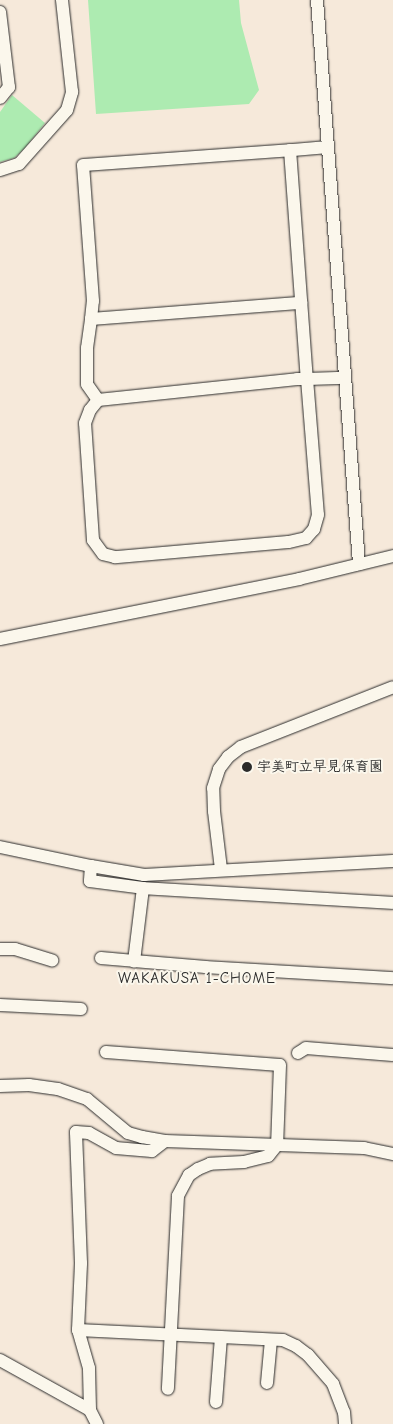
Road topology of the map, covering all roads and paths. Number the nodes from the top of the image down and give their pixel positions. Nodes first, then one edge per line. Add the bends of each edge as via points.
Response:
1 (62, 0) edge
2 (317, 0) edge
3 (0, 12) edge
4 (0, 98) edge
5 (328, 148) junction
6 (290, 150) junction
7 (0, 170) edge
8 (301, 303) junction
9 (91, 319) junction
10 (345, 378) junction
11 (307, 379) junction
12 (98, 400) junction
13 (393, 556) edge
14 (359, 564) junction
15 (0, 639) edge
16 (393, 687) edge
17 (0, 847) edge
18 (393, 861) edge
19 (90, 866) junction
20 (221, 870) junction
21 (142, 888) junction
22 (393, 903) edge
23 (0, 948) edge
24 (101, 958) dead end
25 (52, 960) dead end
26 (134, 961) junction
27 (393, 978) edge
28 (0, 1005) edge
29 (81, 1009) dead end
30 (106, 1052) dead end
31 (298, 1052) dead end
32 (393, 1055) edge
33 (0, 1086) edge
34 (165, 1141) junction
35 (278, 1145) junction
36 (393, 1154) edge
37 (78, 1330) junction
38 (171, 1334) junction
39 (222, 1337) junction
40 (271, 1340) junction
41 (0, 1360) edge
42 (267, 1383) dead end
43 (168, 1389) dead end
44 (216, 1402) dead end
45 (90, 1410) junction
46 (97, 1424) edge
47 (345, 1424) edge

1 - 7 street via 72,92 67,110 19,164
2 - 5 street
3 - 4 street via 9,87
5 - 6 street
5 - 10 street
6 - 8 street
6 - 9 street via 83,165 93,301
8 - 9 street
8 - 11 street
9 - 12 street via 87,384
10 - 11 street
10 - 14 street
11 - 12 street
11 - 12 street via 318,515 306,538 288,542 115,557 103,554 93,540 85,423
13 - 14 street
14 - 15 street
16 - 20 street via 241,747 228,757 213,788
17 - 19 street
18 - 20 street
19 - 20 street via 144,874
19 - 21 street via 90,881
21 - 22 street
21 - 26 street
23 - 25 street via 15,948
24 - 26 street
26 - 27 street
28 - 29 street
30 - 35 street via 280,1065
31 - 32 street via 306,1048
33 - 34 street via 58,1089 87,1098 128,1132
34 - 35 street
34 - 37 street via 152,1151 116,1148 89,1133 76,1132 81,1263
35 - 36 street via 364,1148
35 - 38 street via 268,1156 210,1164 189,1175 184,1183 178,1196
37 - 38 street
37 - 45 street via 89,1368
38 - 39 street
38 - 43 street
39 - 40 street
39 - 44 street
40 - 42 street
40 - 47 street via 283,1340 296,1346 317,1364 333,1384
41 - 45 street
45 - 46 street

